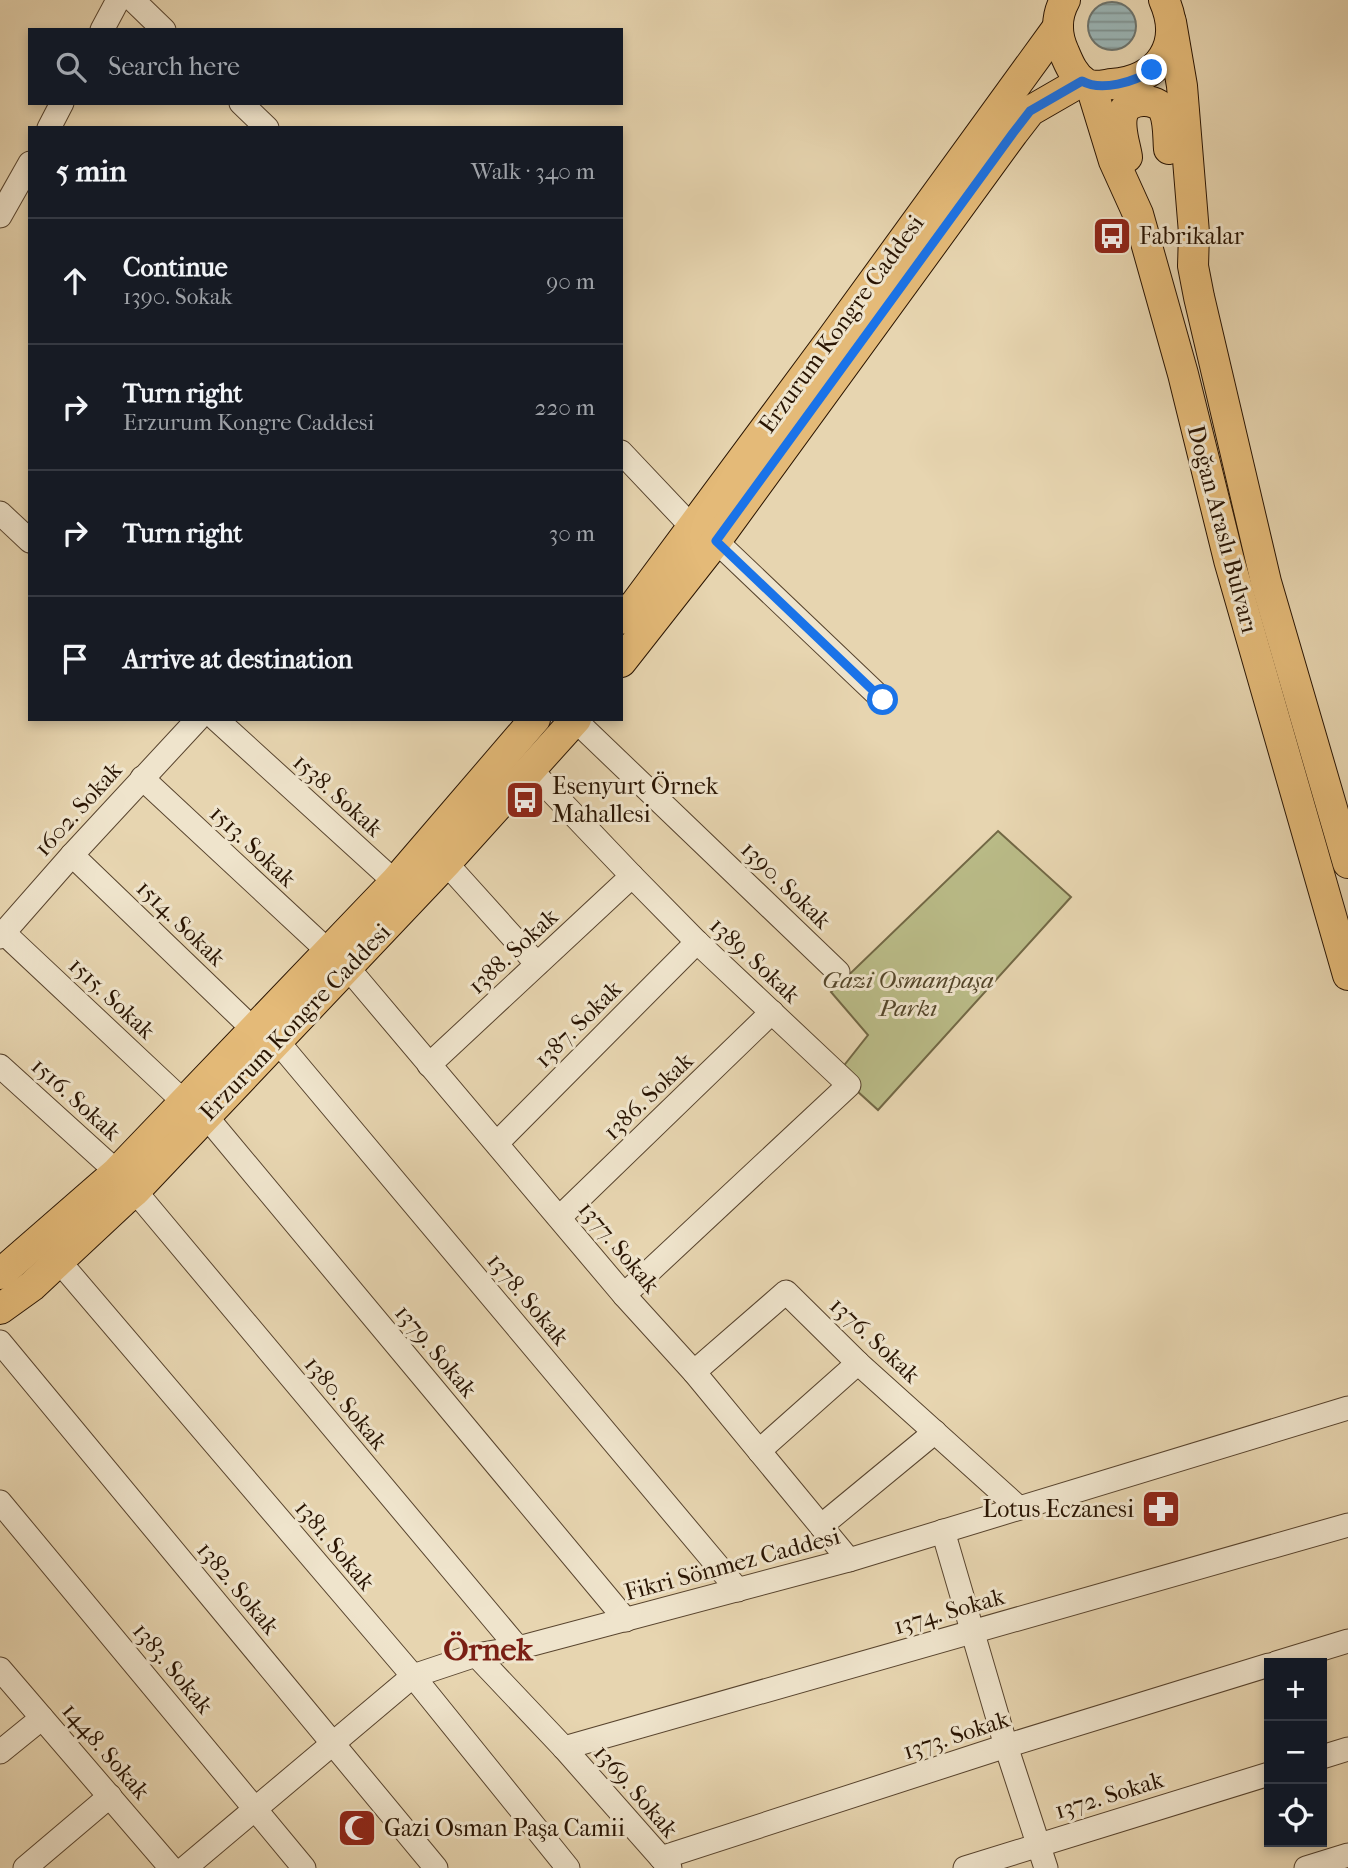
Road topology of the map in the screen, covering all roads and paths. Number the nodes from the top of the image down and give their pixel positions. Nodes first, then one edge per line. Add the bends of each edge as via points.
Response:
1 (118, 0) edge
2 (133, 0) edge
3 (1058, 11) edge
4 (1167, 11) edge
5 (103, 28) edge
6 (162, 28) edge
7 (1087, 83) junction
8 (61, 105) edge
9 (243, 105) edge
10 (50, 126) edge
11 (265, 126) edge
12 (28, 167) edge
13 (1138, 214) junction
14 (0, 216) edge
15 (1193, 266) junction
16 (623, 454) edge
17 (0, 513) edge
18 (704, 534) junction
19 (28, 539) edge
20 (623, 617) edge
21 (623, 659) edge
22 (883, 700) dead end
23 (196, 721) edge
24 (218, 721) edge
25 (533, 721) edge
26 (575, 721) edge
27 (577, 721) edge
28 (530, 770) junction
29 (142, 778) junction
30 (72, 855) junction
31 (446, 863) junction
32 (1348, 863) edge
33 (632, 876) junction
34 (395, 882) junction
35 (2, 935) edge
36 (697, 942) junction
37 (338, 960) junction
38 (537, 964) junction
39 (838, 972) dead end
40 (1348, 975) edge
41 (772, 1012) junction
42 (266, 1035) junction
43 (429, 1065) junction
44 (0, 1066) edge
45 (194, 1108) junction
46 (497, 1143) junction
47 (126, 1182) junction
48 (560, 1217) junction
49 (58, 1260) junction
50 (4, 1265) edge
51 (624, 1295) junction
52 (0, 1309) edge
53 (0, 1342) edge
54 (858, 1363) junction
55 (694, 1372) junction
56 (1348, 1408) edge
57 (935, 1432) junction
58 (759, 1451) junction
59 (0, 1502) edge
60 (1019, 1508) junction
61 (1348, 1525) edge
62 (821, 1526) junction
63 (943, 1531) junction
64 (849, 1560) junction
65 (738, 1590) junction
66 (626, 1620) junction
67 (972, 1632) junction
68 (1348, 1641) edge
69 (518, 1648) junction
70 (477, 1656) junction
71 (1292, 1658) edge
72 (1264, 1667) edge
73 (0, 1669) edge
74 (413, 1676) junction
75 (42, 1718) junction
76 (333, 1744) junction
77 (1006, 1746) junction
78 (564, 1748) junction
79 (1348, 1749) edge
80 (0, 1752) edge
81 (1327, 1756) edge
82 (1264, 1776) edge
83 (110, 1796) junction
84 (256, 1809) junction
85 (1038, 1845) junction
86 (1348, 1855) edge
87 (665, 1863) edge
88 (25, 1868) edge
89 (171, 1868) edge
90 (185, 1868) edge
91 (304, 1868) edge
92 (436, 1868) edge
93 (568, 1868) edge
94 (965, 1868) edge
95 (1046, 1868) edge
96 (1306, 1868) edge

1 - 5 street
2 - 6 street
3 - 7 main road, Doğan Araslı Bulvarı via 1062,48 1076,76
3 - 18 main road, Erzurum Kongre Caddesi
4 - 7 main road via 1169,43 1152,70 1133,81
4 - 15 main road, Doğan Araslı Bulvarı via 1182,86
7 - 13 main road, Doğan Araslı Bulvarı
7 - 18 main road, Erzurum Kongre Caddesi via 1030,111
8 - 10 street
9 - 11 street
12 - 14 street
13 - 15 main road via 1122,118 1131,104 1150,101 1164,113 1178,215
13 - 40 main road, Doğan Araslı Bulvarı via 1232,570
15 - 32 main road, Doğan Araslı Bulvarı via 1266,582
16 - 18 street
17 - 19 street
18 - 20 main road, Erzurum Kongre Caddesi
18 - 21 main road, Erzurum Kongre Caddesi
18 - 22 street
23 - 29 street, 1602. Sokak
24 - 34 street, 1538. Sokak
25 - 34 main road, Erzurum Kongre Caddesi
26 - 28 main road, Erzurum Kongre Caddesi
27 - 39 street, 1390. Sokak
28 - 31 main road, Erzurum Kongre Caddesi
28 - 33 street, 1389. Sokak
29 - 30 street, 1602. Sokak
29 - 37 street, 1513. Sokak
30 - 35 street, 1602. Sokak
30 - 42 street, 1514. Sokak
31 - 37 main road, Erzurum Kongre Caddesi
31 - 38 street
33 - 36 street, 1389. Sokak
33 - 38 street, 1388. Sokak
34 - 37 main road, Erzurum Kongre Caddesi
35 - 45 street, 1515. Sokak
36 - 41 street, 1389. Sokak
36 - 46 street, 1387. Sokak
37 - 42 main road, Erzurum Kongre Caddesi
37 - 43 street, 1377. Sokak
38 - 43 street, 1388. Sokak
41 - 48 street, 1386. Sokak
41 - 51 street, 1389. Sokak via 849,1085
42 - 45 main road, Erzurum Kongre Caddesi
42 - 65 street, 1378. Sokak
43 - 46 street, 1377. Sokak
44 - 47 street, 1516. Sokak
45 - 47 main road, Erzurum Kongre Caddesi
45 - 66 street, 1379. Sokak
46 - 48 street, 1377. Sokak
47 - 49 main road, Erzurum Kongre Caddesi
47 - 50 main road, Erzurum Kongre Caddesi
47 - 69 street, 1380. Sokak
48 - 51 street, 1377. Sokak
49 - 52 main road, Erzurum Kongre Caddesi
49 - 74 street, 1381. Sokak
51 - 55 street, 1377. Sokak
53 - 76 street, 1382. Sokak
54 - 55 street, 1376. Sokak via 786,1292
54 - 57 street, 1376. Sokak
54 - 58 street
55 - 58 street, 1377. Sokak
56 - 60 street, Fikri Sönmez Caddesi
57 - 60 street, 1376. Sokak
57 - 62 street
58 - 62 street, 1377. Sokak
59 - 84 street, 1383. Sokak
60 - 63 street, Fikri Sönmez Caddesi
61 - 67 street, 1374. Sokak
62 - 64 street, 1377. Sokak
63 - 64 street, Fikri Sönmez Caddesi
63 - 67 street
64 - 65 street, Fikri Sönmez Caddesi
65 - 66 street, Fikri Sönmez Caddesi
66 - 69 street, Fikri Sönmez Caddesi
67 - 77 street
67 - 78 street, 1374. Sokak
68 - 71 street
69 - 70 street, Fikri Sönmez Caddesi
70 - 74 street, Fikri Sönmez Caddesi
70 - 78 street, 1369. Sokak
72 - 77 street, 1373. Sokak
73 - 75 street, 1448. Sokak
74 - 76 street, Fikri Sönmez Caddesi
74 - 93 street, 1381. Sokak
75 - 80 street
75 - 83 street, 1448. Sokak
76 - 84 street, Fikri Sönmez Caddesi
76 - 92 street, 1382. Sokak
77 - 85 street
77 - 87 street, 1373. Sokak
78 - 87 street, 1369. Sokak
79 - 81 street
82 - 85 street, 1372. Sokak
83 - 88 street
83 - 89 street, 1448. Sokak
84 - 90 street, Fikri Sönmez Caddesi
84 - 91 street, 1383. Sokak
85 - 94 street, 1372. Sokak
85 - 95 street
86 - 96 street

